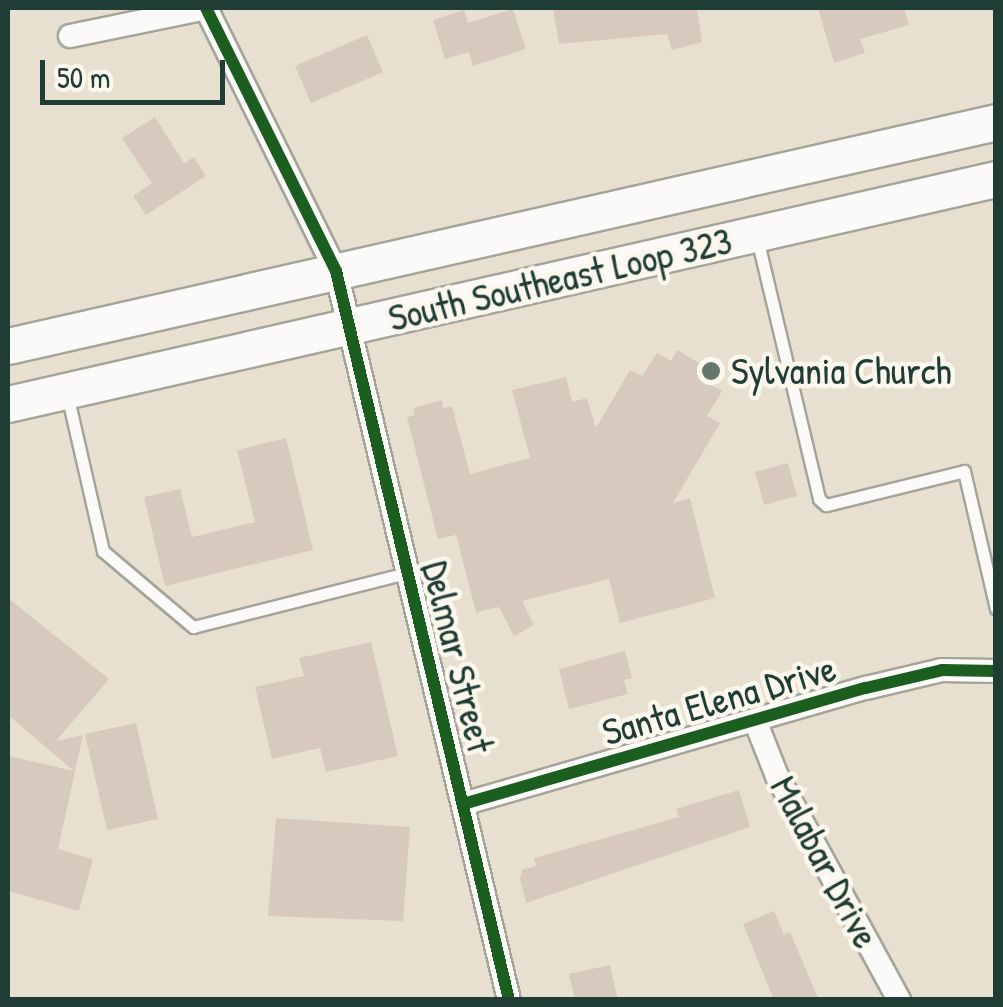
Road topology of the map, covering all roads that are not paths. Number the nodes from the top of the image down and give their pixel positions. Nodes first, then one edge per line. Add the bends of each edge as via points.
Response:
1 (206, 8) edge
2 (70, 36) dead end
3 (996, 122) edge
4 (996, 179) edge
5 (756, 234) junction
6 (336, 270) junction
7 (348, 328) junction
8 (8, 346) edge
9 (66, 391) junction
10 (8, 404) edge
11 (408, 572) junction
12 (996, 608) edge
13 (996, 671) edge
14 (756, 723) junction
15 (463, 804) junction
16 (510, 1000) edge
17 (899, 1000) edge

1 - 2 street
1 - 6 street, Delmar Street
3 - 6 highway, South Southeast Loop 323
4 - 5 highway, South Southeast Loop 323
5 - 7 highway, South Southeast Loop 323
5 - 12 lane via 819,499 826,505 964,471
6 - 7 street, Delmar Street
6 - 8 highway, South Southeast Loop 323
7 - 9 highway, South Southeast Loop 323
7 - 11 street, Delmar Street
9 - 10 highway, South Southeast Loop 323
9 - 11 lane via 103,551 192,627
11 - 15 street, Delmar Street
13 - 14 street, Santa Elena Drive via 942,670
14 - 15 street, Santa Elena Drive
14 - 17 street, Malabar Drive via 777,776
15 - 16 street, Delmar Street

